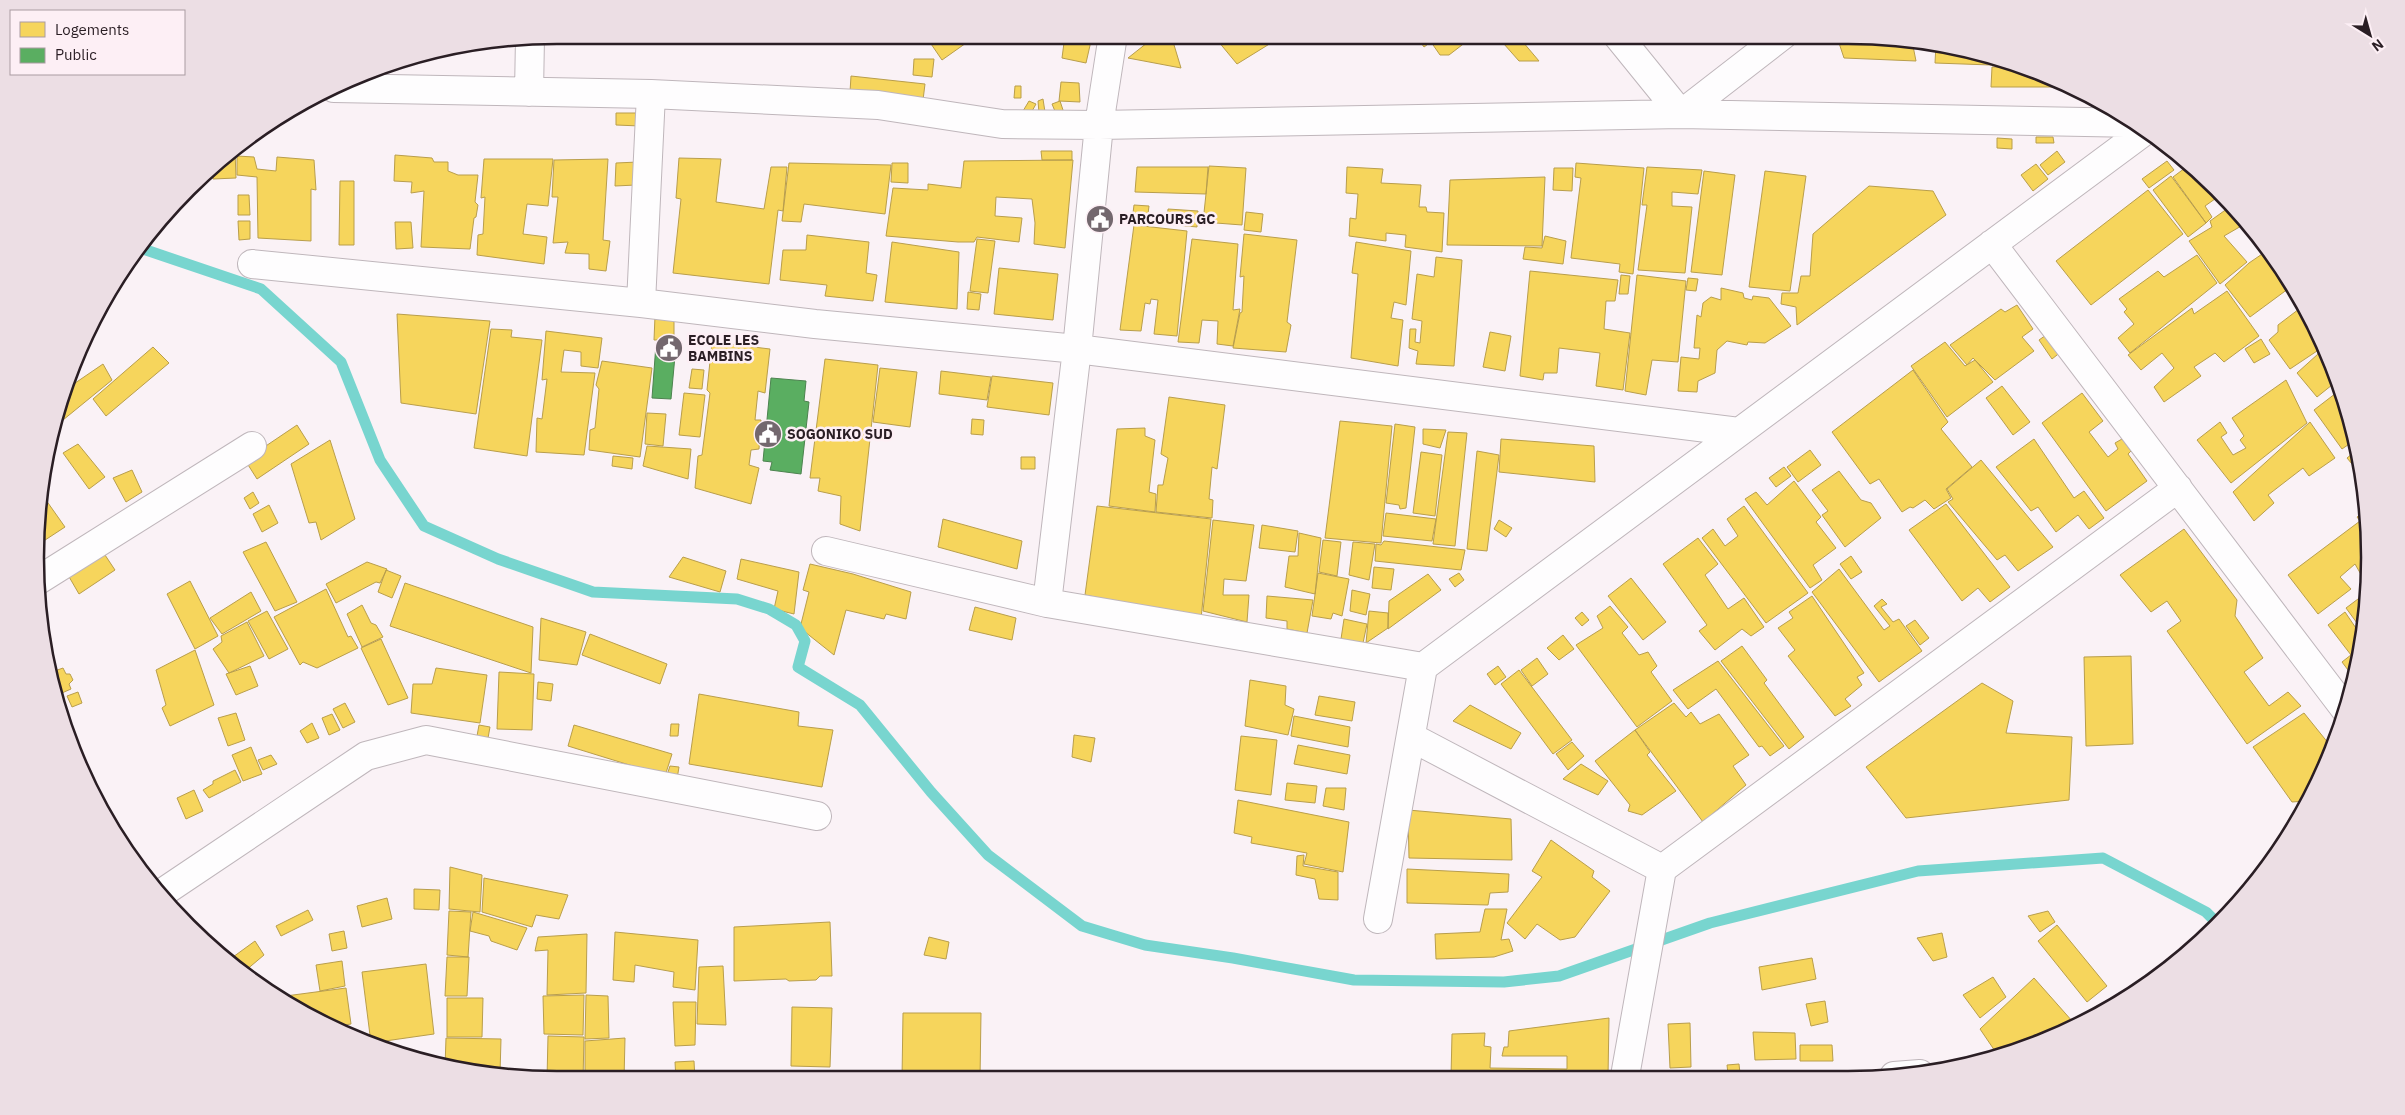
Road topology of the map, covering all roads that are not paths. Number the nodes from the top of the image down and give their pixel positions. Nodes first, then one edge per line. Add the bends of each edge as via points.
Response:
1 (1112, 44) edge
2 (1624, 44) edge
3 (1770, 44) edge
4 (530, 45) edge
5 (349, 88) edge
6 (529, 92) junction
7 (651, 94) junction
8 (1681, 114) junction
9 (2120, 123) edge
10 (1099, 125) junction
11 (2139, 135) edge
12 (1992, 244) junction
13 (252, 264) dead end
14 (641, 303) junction
15 (1077, 349) junction
16 (1739, 432) junction
17 (252, 446) dead end
18 (2178, 488) junction
19 (826, 551) dead end
20 (45, 576) edge
21 (1047, 603) junction
22 (1423, 667) junction
23 (2340, 703) edge
24 (1411, 737) junction
25 (816, 816) dead end
26 (1662, 869) junction
27 (166, 890) edge
28 (1378, 919) dead end
29 (1625, 1071) edge

1 - 10 street
2 - 8 street
3 - 8 street
4 - 6 street
5 - 6 street
6 - 7 street
7 - 10 street via 878,104 1002,124
7 - 14 street
8 - 9 street
8 - 10 street
10 - 15 street
11 - 12 street
12 - 16 street
12 - 18 street
13 - 14 street
14 - 15 street via 814,324
15 - 16 street
15 - 21 street
16 - 22 street
17 - 20 street
18 - 23 street
18 - 26 street
19 - 21 street
21 - 22 street
22 - 24 street
24 - 26 street
24 - 28 street
25 - 27 street via 426,740 366,756
26 - 29 street

